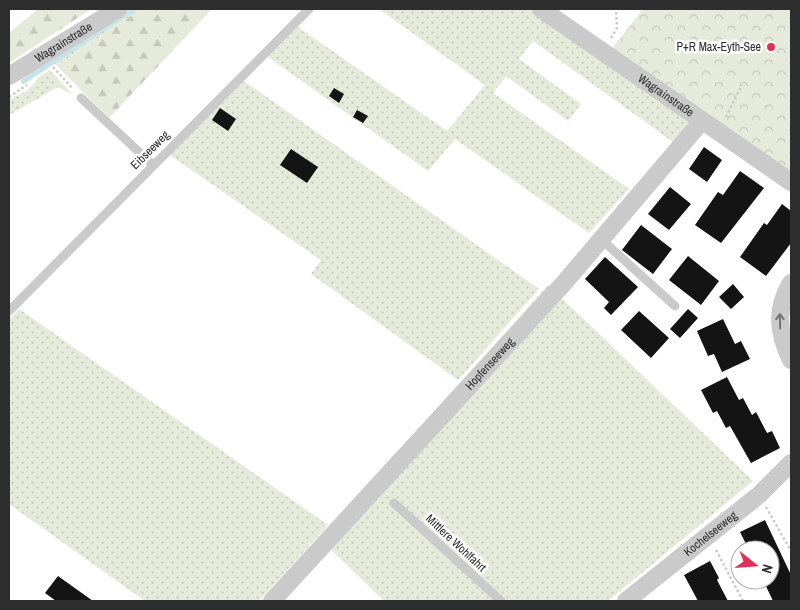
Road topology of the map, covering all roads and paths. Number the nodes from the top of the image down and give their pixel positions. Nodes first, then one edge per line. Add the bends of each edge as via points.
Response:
1 (118, 9) edge
2 (309, 9) edge
3 (541, 9) edge
4 (616, 9) edge
5 (603, 50) junction
6 (54, 68) dead end
7 (9, 76) edge
8 (742, 85) dead end
9 (22, 90) dead end
10 (9, 97) edge
11 (81, 98) joint
12 (702, 121) junction
13 (717, 131) junction
14 (153, 165) junction
15 (791, 182) edge
16 (602, 240) junction
17 (791, 283) edge
18 (675, 306) dead end
19 (9, 311) edge
20 (791, 360) edge
21 (791, 463) edge
22 (759, 495) junction
23 (394, 503) dead end
24 (708, 534) junction
25 (791, 551) edge
26 (272, 601) edge
27 (501, 601) edge
28 (626, 601) edge
29 (743, 601) edge

1 - 7 street, Wagrainstraße
2 - 14 lane, Eibseeweg
3 - 5 street, Wagrainstraße
4 - 5 path via 617,28
5 - 12 street, Wagrainstraße
6 - 11 path
8 - 13 path
9 - 10 path
11 - 14 lane
12 - 13 street, Wagrainstraße
12 - 16 street, Hopfenseeweg
13 - 15 street, Wagrainstraße
14 - 19 lane, Eibseeweg
16 - 18 lane
16 - 26 street, Hopfenseeweg
20 -> 17 street via 779,328 780,308
21 - 22 street, Kochelseeweg
22 - 24 street, Kochelseeweg
22 - 25 path
23 - 27 lane, Mittlere Wohlfahrt
24 - 28 street, Kochelseeweg
24 - 29 path

